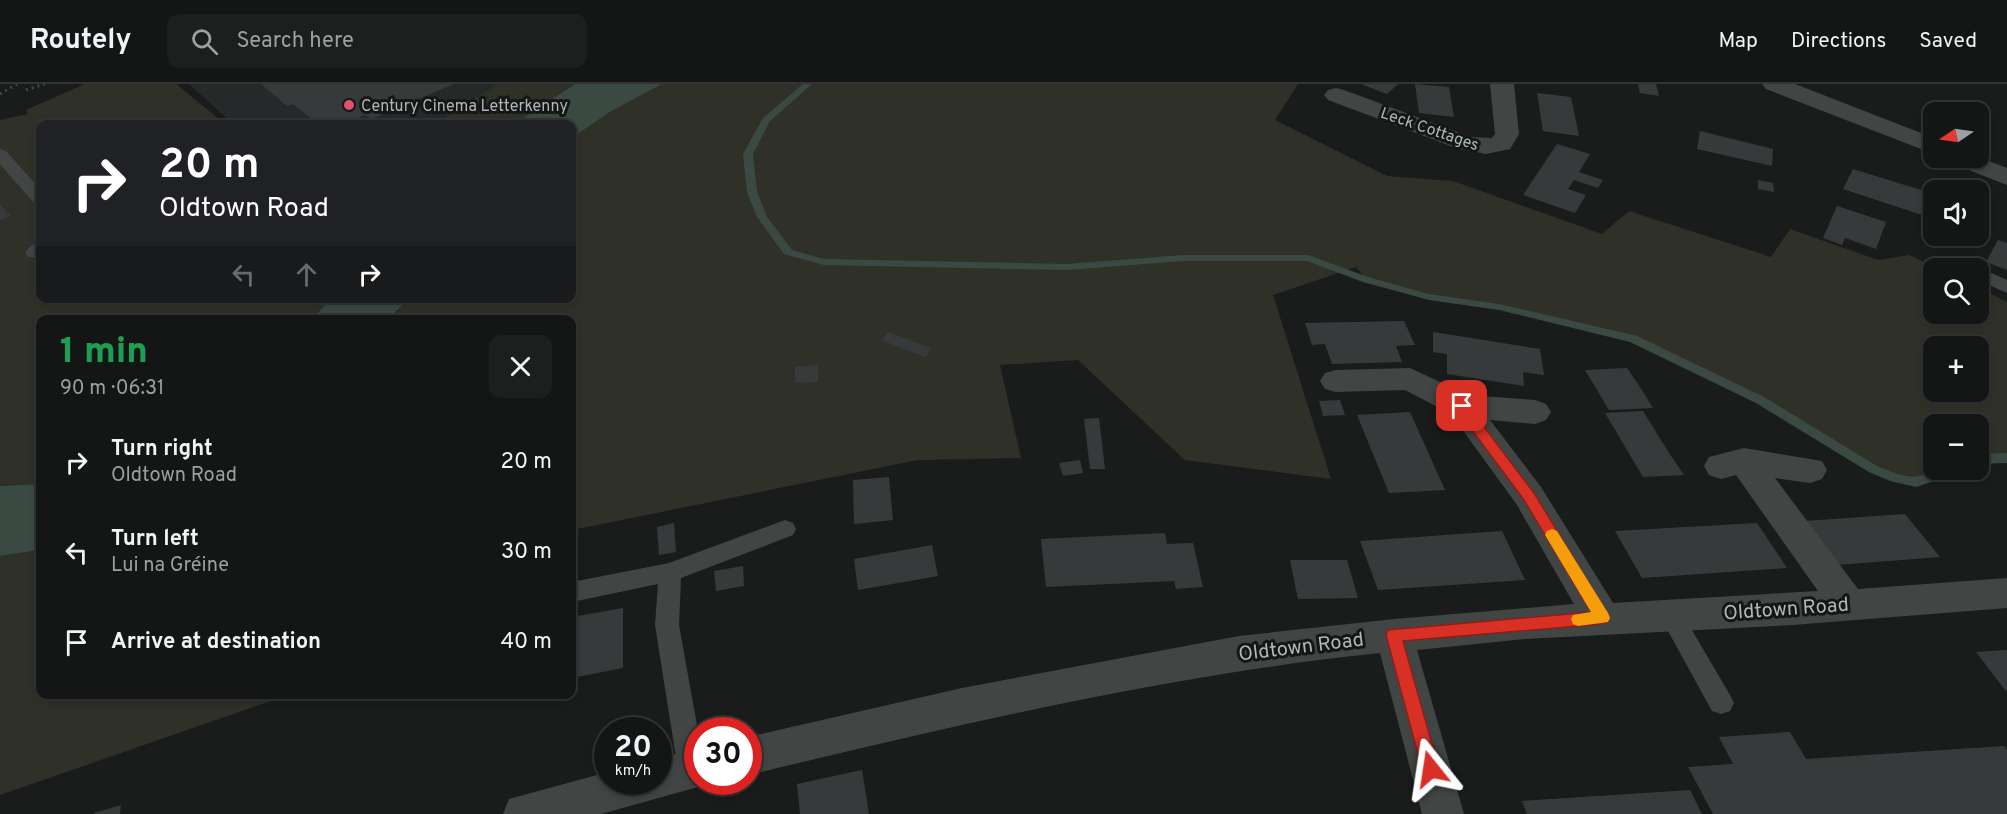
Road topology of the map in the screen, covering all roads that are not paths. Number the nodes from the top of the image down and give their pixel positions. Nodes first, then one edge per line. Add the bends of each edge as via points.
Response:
1 (1502, 84) edge
2 (1774, 84) edge
3 (1336, 95) dead end
4 (1923, 143) edge
5 (0, 154) edge
6 (1985, 168) edge
7 (2007, 177) edge
8 (36, 194) edge
9 (1989, 278) edge
10 (2007, 287) edge
11 (1336, 381) dead end
12 (1462, 406) junction
13 (1535, 412) dead end
14 (1810, 470) dead end
15 (785, 529) dead end
16 (670, 572) junction
17 (576, 591) edge
18 (2007, 593) edge
19 (1848, 603) junction
20 (1671, 615) junction
21 (1602, 618) junction
22 (1394, 635) junction
23 (1720, 703) dead end
24 (762, 753) edge
25 (682, 772) edge
26 (596, 795) edge
27 (524, 814) edge
28 (1443, 814) edge

1 - 3 street, Leck Cottages via 1507,134 1501,144 1486,147 1465,143
2 - 4 street
5 - 8 lane
6 - 7 street
9 - 10 lane
11 - 12 street via 1410,379
12 - 13 street
12 - 21 street via 1529,496
14 - 19 street via 1733,464
15 - 16 lane
16 - 17 lane
16 - 25 lane via 667,625
18 - 19 street, Oldtown Road
19 - 20 street, Oldtown Road
20 - 21 street, Oldtown Road
20 - 23 lane
21 - 22 street, Oldtown Road
22 - 24 street, Oldtown Road via 1169,665 875,725
22 - 28 street
26 - 27 street

